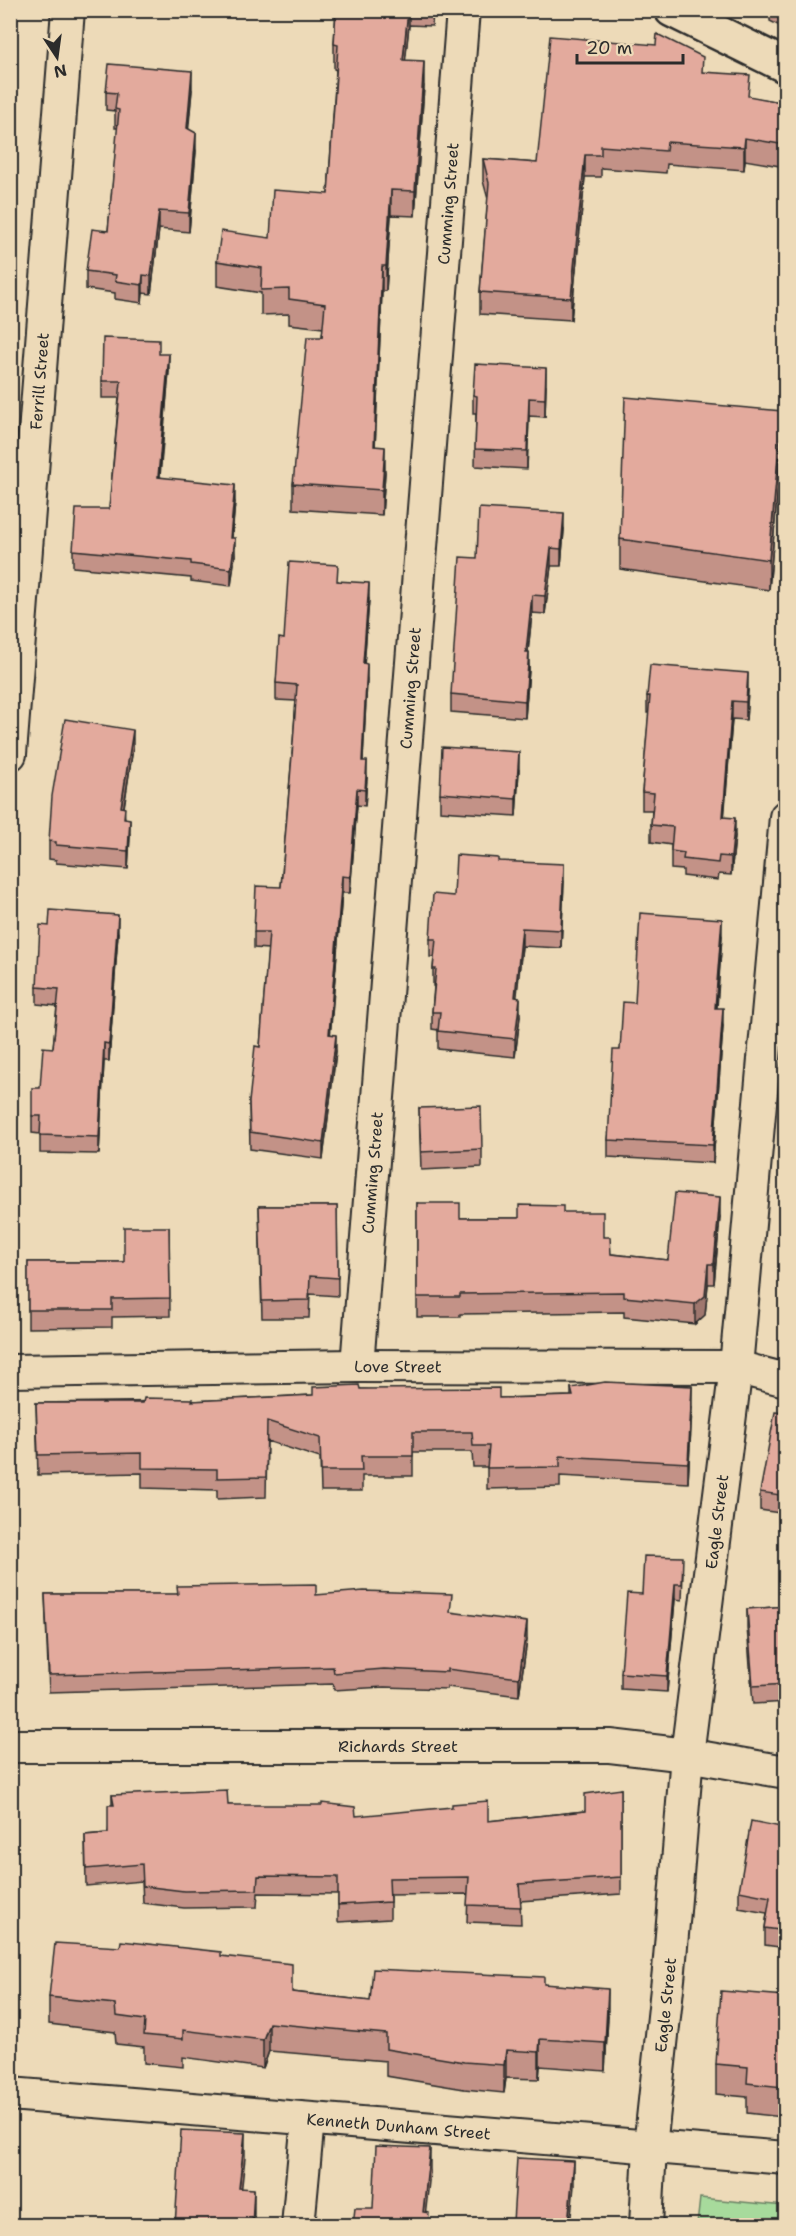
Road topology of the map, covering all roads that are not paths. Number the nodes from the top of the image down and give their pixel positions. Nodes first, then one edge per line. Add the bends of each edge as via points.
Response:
1 (68, 10) edge
2 (463, 10) edge
3 (672, 10) edge
4 (786, 66) edge
5 (10, 754) edge
6 (786, 818) edge
7 (781, 899) edge
8 (357, 1366) junction
9 (736, 1367) junction
10 (10, 1371) edge
11 (786, 1380) edge
12 (10, 1746) edge
13 (687, 1755) junction
14 (786, 1773) edge
15 (10, 2094) edge
16 (308, 2119) junction
17 (650, 2147) junction
18 (786, 2158) edge
19 (298, 2226) edge
20 (646, 2226) edge

1 - 5 street, Ferrill Street
2 - 8 street, Cumming Street
3 - 4 main road
6 - 7 street, Eagle Street
7 - 9 street, Eagle Street
8 - 9 street, Love Street
8 - 10 street, Love Street
9 - 11 street, Love Street
9 - 13 street, Eagle Street
12 - 13 street, Richards Street via 610,1746
13 - 14 street, Richards Street
13 - 17 street, Eagle Street
15 - 16 street, Kenneth Dunham Street
16 - 17 street, Kenneth Dunham Street
16 - 19 street
17 - 18 street, Kenneth Dunham Street
17 - 20 street, Eagle Street

